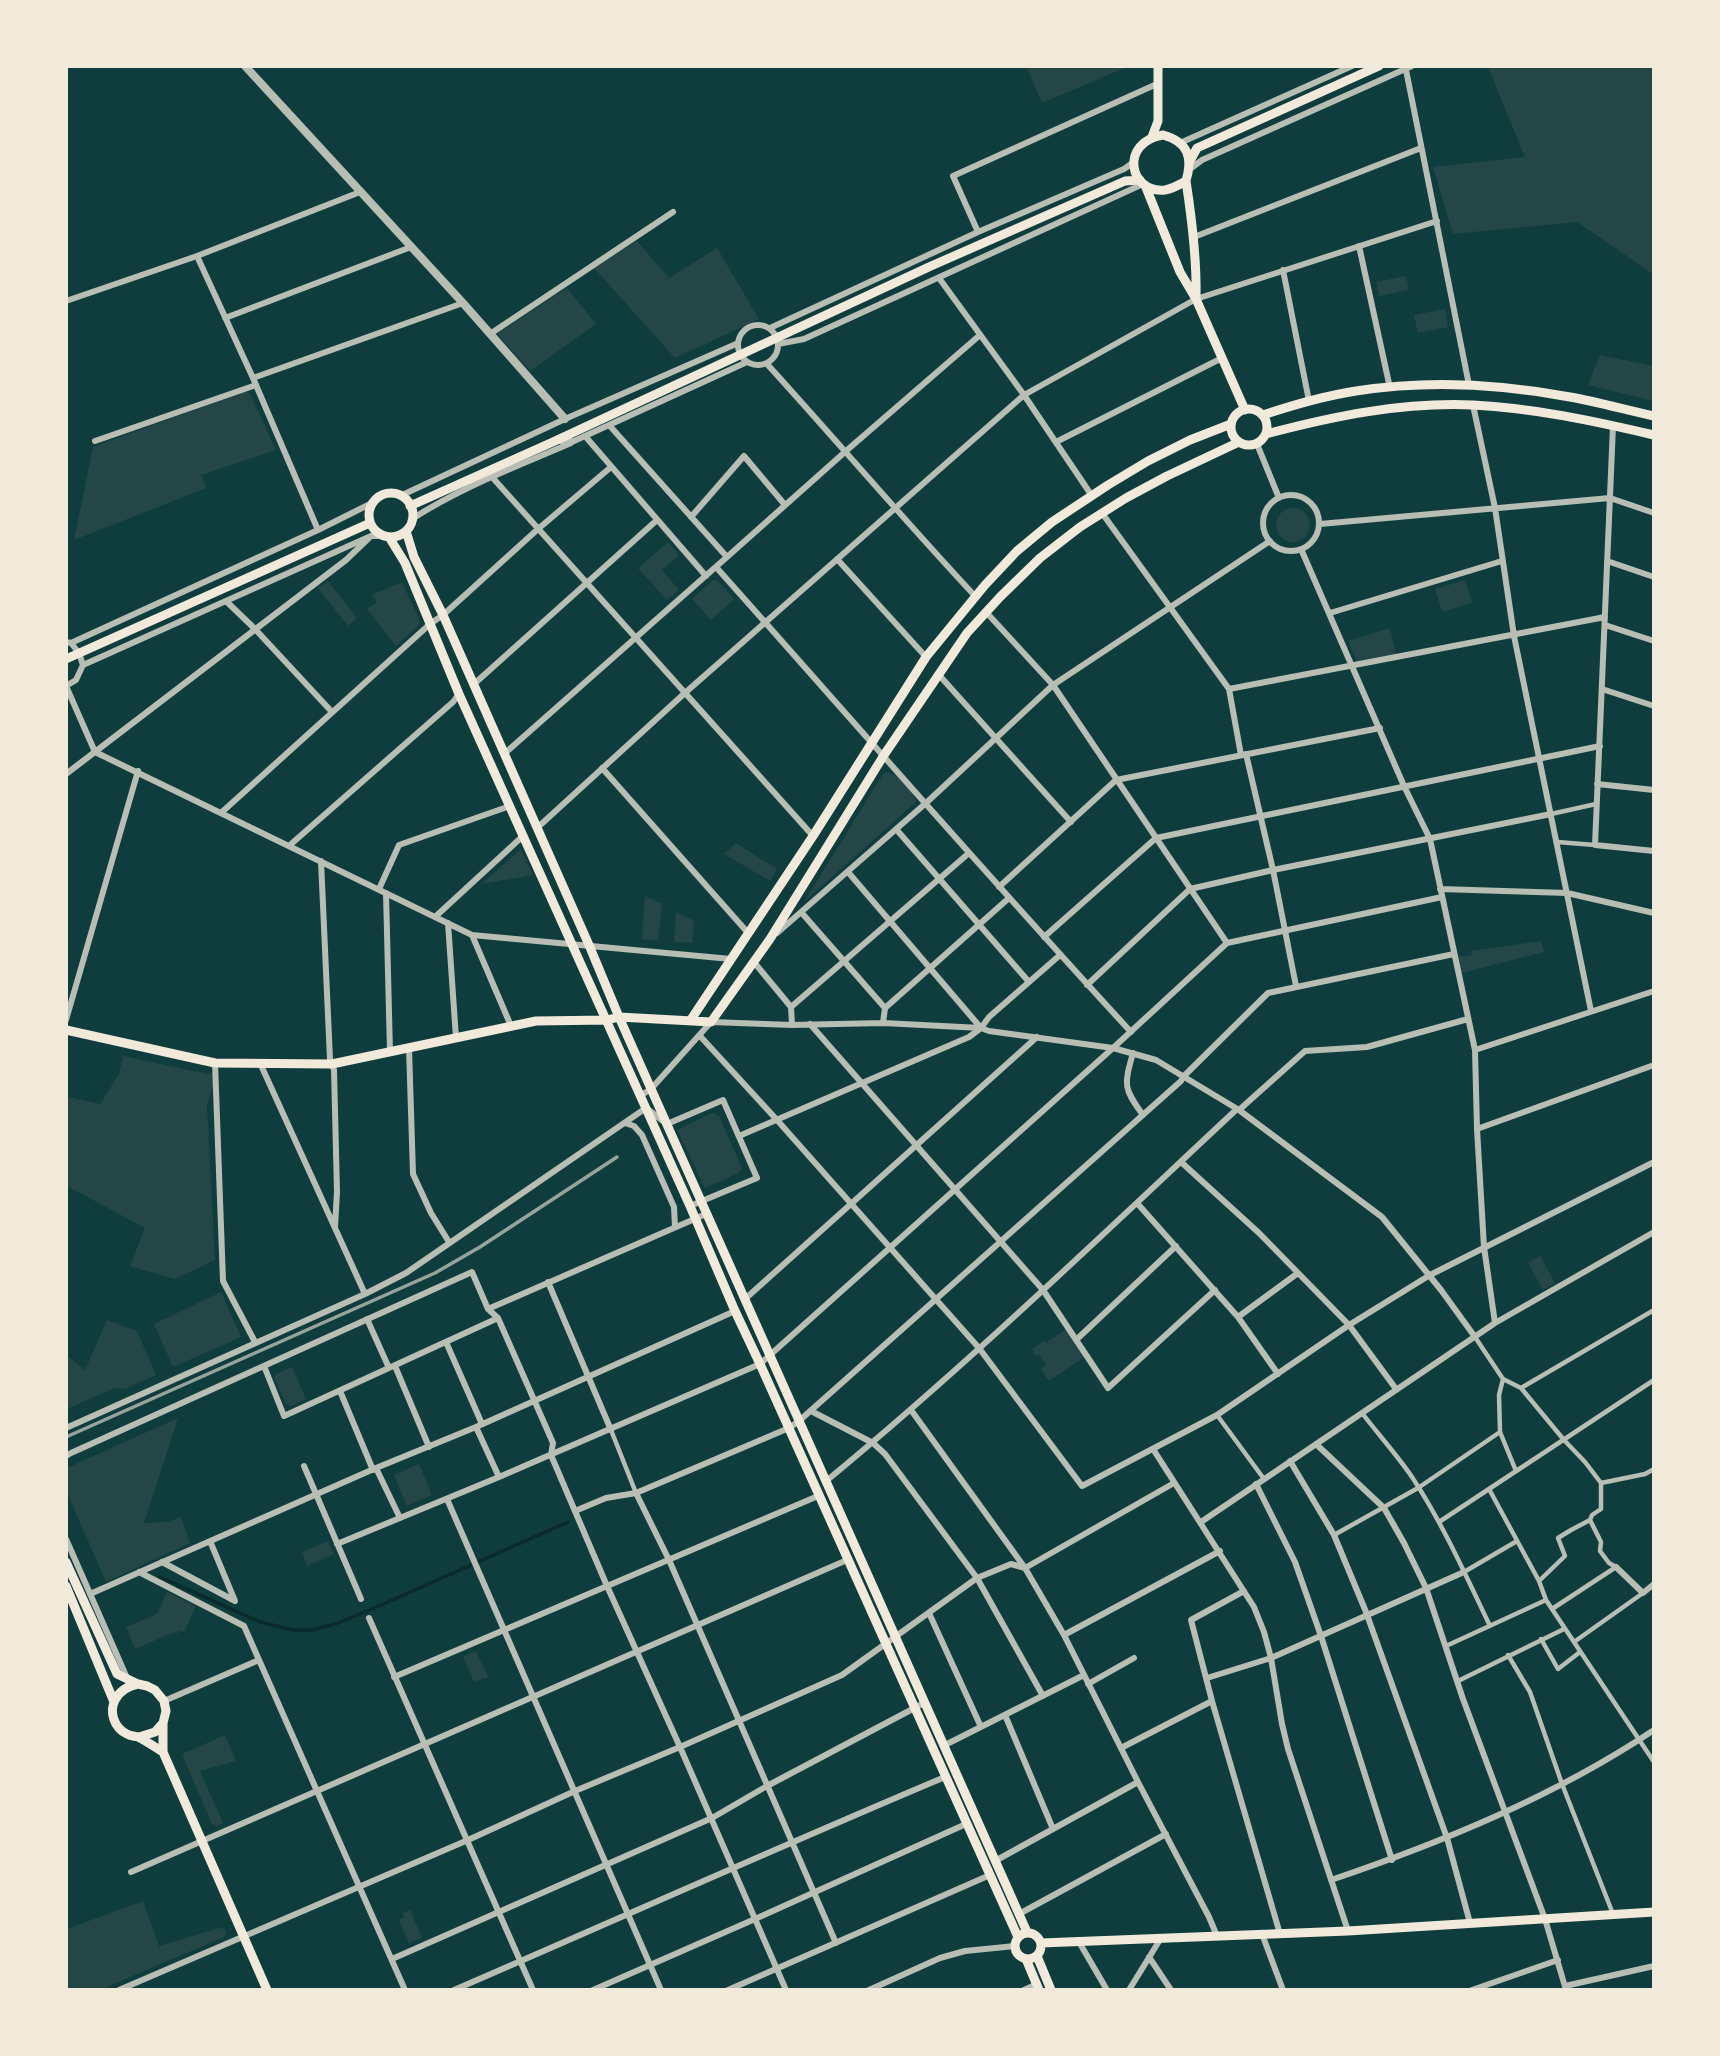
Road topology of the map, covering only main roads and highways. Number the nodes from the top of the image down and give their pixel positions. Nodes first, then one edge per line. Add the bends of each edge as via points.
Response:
1 (1158, 66) edge
2 (1379, 66) edge
3 (1158, 121) junction
4 (1152, 137) junction
5 (1179, 143) junction
6 (1198, 148) junction
7 (1190, 165) junction
8 (1134, 166) junction
9 (1125, 181) junction
10 (1186, 181) junction
11 (1143, 183) junction
12 (1196, 269) junction
13 (1180, 272) junction
14 (1196, 299) junction
15 (1245, 410) junction
16 (1263, 415) junction
17 (1654, 416) edge
18 (1231, 424) junction
19 (1266, 434) junction
20 (1654, 435) edge
21 (1239, 442) junction
22 (410, 506) junction
23 (370, 523) junction
24 (406, 531) junction
25 (386, 536) junction
26 (66, 659) edge
27 (619, 1017) junction
28 (607, 1020) junction
29 (690, 1021) junction
30 (66, 1030) edge
31 (66, 1562) edge
32 (66, 1586) edge
33 (138, 1684) junction
34 (114, 1702) junction
35 (163, 1723) junction
36 (139, 1737) junction
37 (163, 1752) junction
38 (1654, 1912) edge
39 (1020, 1939) junction
40 (1041, 1943) junction
41 (1037, 1956) junction
42 (1026, 1959) junction
43 (1038, 1987) edge
44 (267, 1990) edge
45 (1051, 1990) edge

1 - 3 main road
2 - 6 main road
3 - 4 main road
3 - 5 main road
4 - 5 main road via 1163,135
4 - 8 main road via 1137,150
5 - 6 main road
5 - 7 main road
6 - 7 main road
7 - 10 main road
8 - 9 main road
8 - 11 main road
9 - 11 main road
9 - 22 main road
10 - 11 main road via 1166,190
10 - 12 main road
11 - 13 main road
12 - 13 main road via 1189,275
12 - 14 main road
13 - 14 main road
14 - 15 main road
15 - 16 main road
15 - 18 main road
16 - 17 main road via 1356,391 1469,385 1570,397
16 - 19 main road
18 - 21 main road
18 - 29 main road via 1148,461 1052,522 975,596 926,657
19 - 20 main road via 1358,412 1473,405 1570,416
19 - 21 main road via 1256,444
21 - 29 main road via 1167,476 1080,527 1040,558 986,612 884,755 770,939 710,1022
22 - 23 main road via 400,496 380,496 372,503
22 - 24 main road via 412,519
23 - 25 main road
23 - 26 main road
24 - 25 main road
24 - 27 main road
25 - 28 main road via 405,563 459,694
27 - 28 main road
27 - 29 main road
27 - 39 main road via 1019,1914
28 - 30 main road via 536,1021 332,1064 215,1063
28 - 39 main road
31 - 33 main road via 117,1674
32 - 34 main road
33 - 34 main road via 119,1693
33 - 35 main road via 155,1690 164,1701
34 - 36 main road via 117,1726
35 - 36 main road via 155,1732
35 - 37 main road
36 - 37 main road
37 - 44 main road
38 - 40 main road via 1348,1931
39 - 40 main road via 1038,1936
39 - 42 main road via 1018,1954
40 - 41 main road
41 - 42 main road
41 - 45 main road
42 - 43 main road

